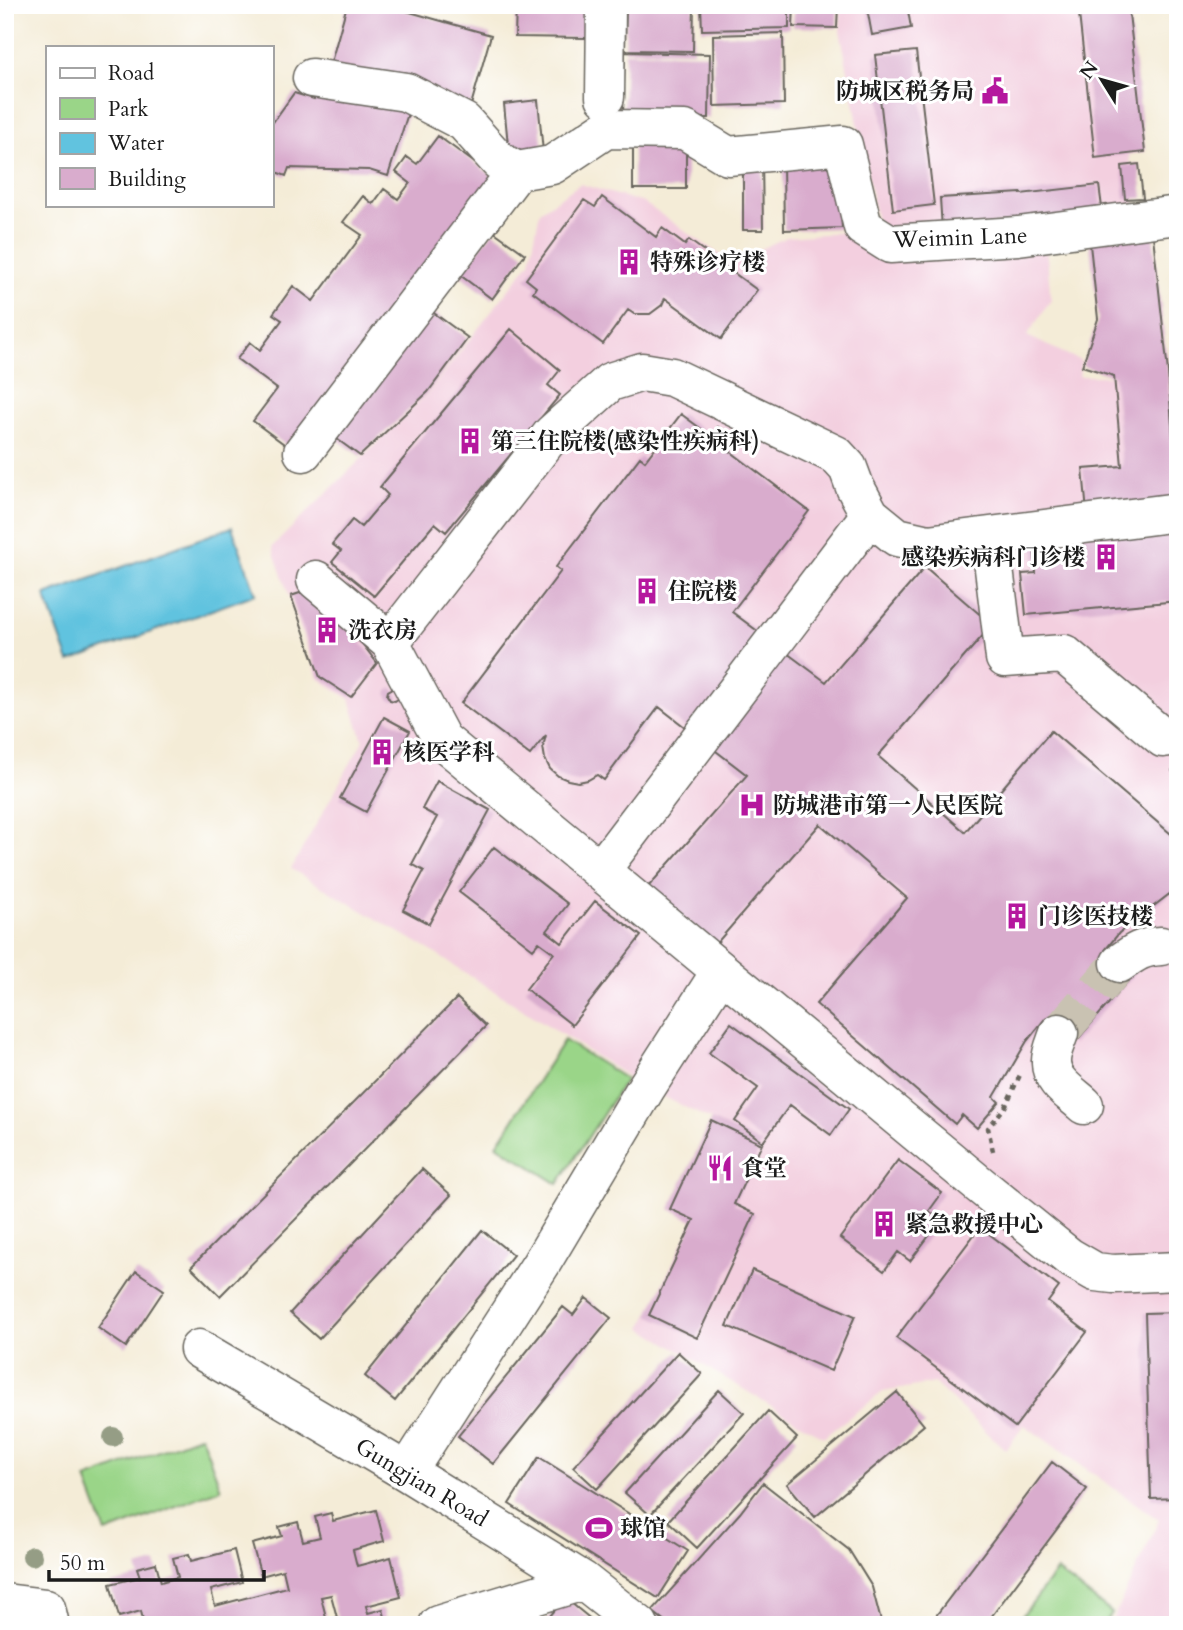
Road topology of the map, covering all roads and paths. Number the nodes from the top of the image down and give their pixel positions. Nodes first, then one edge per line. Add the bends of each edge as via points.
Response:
1 (606, 5) edge
2 (312, 78) dead end
3 (604, 97) dead end
4 (517, 171) junction
5 (1178, 215) edge
6 (303, 452) dead end
7 (1178, 512) edge
8 (870, 515) junction
9 (990, 536) junction
10 (316, 580) dead end
11 (390, 642) junction
12 (1178, 736) edge
13 (600, 871) junction
14 (1160, 946) dead end
15 (1120, 963) tunnel mouth
16 (721, 971) junction
17 (1059, 1033) tunnel mouth
18 (1020, 1074) dead end
19 (1084, 1105) dead end
20 (994, 1154) dead end
21 (1178, 1271) edge
22 (199, 1349) dead end
23 (407, 1472) junction
24 (583, 1581) junction
25 (5, 1603) edge
26 (50, 1625) edge
27 (438, 1625) edge
28 (639, 1625) edge

1 - 3 street
2 - 4 street via 406,92 464,122 499,161
4 - 5 street, Weimin Lane via 552,165 606,129 685,130 728,156 843,145 863,226 890,244 1018,236
4 - 6 street
7 - 9 street
8 - 9 street via 897,537 928,544
8 - 11 street via 848,468 836,456 671,377 642,372 610,382 552,435
8 - 13 street
9 - 12 street via 1005,658 1064,654 1163,738
10 - 11 street
11 - 13 street via 442,740
13 - 16 street
14 - 15 street via 1136,952
16 - 21 street via 1069,1257 1095,1272
16 - 23 street
17 - 19 street via 1050,1059 1052,1071
18 - 20 path via 1005,1107 988,1128
22 - 23 street, Gungjian Road
23 - 24 street, Gungjian Road
24 - 27 street
24 - 28 street, Gungjian Road
25 - 26 street via 46,1608

